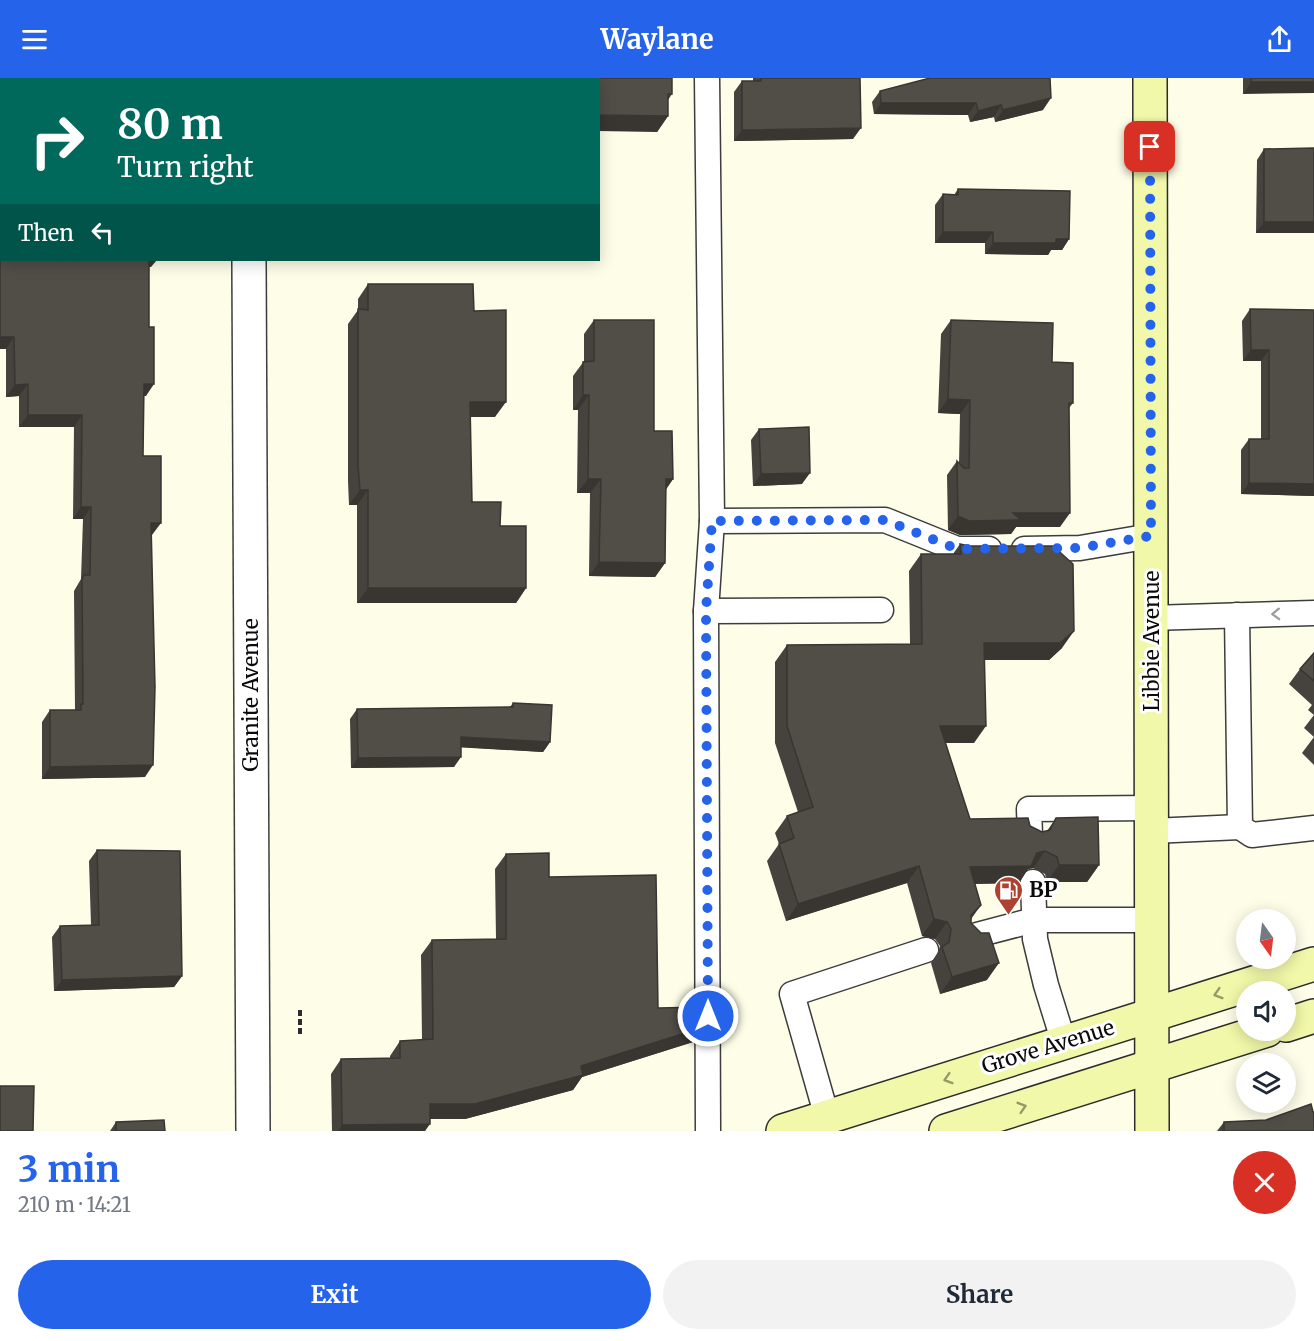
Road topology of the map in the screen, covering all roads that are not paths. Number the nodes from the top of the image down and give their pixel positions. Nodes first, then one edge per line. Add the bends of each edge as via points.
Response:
1 (707, 78) edge
2 (1149, 78) edge
3 (249, 261) edge
4 (712, 521) junction
5 (1151, 536) junction
6 (881, 610) dead end
7 (706, 611) junction
8 (1314, 613) edge
9 (1237, 615) junction
10 (1151, 618) junction
11 (1153, 819) junction
12 (1240, 827) junction
13 (1314, 828) edge
14 (1030, 835) edge
15 (1033, 882) edge
16 (1034, 920) junction
17 (1153, 920) junction
18 (973, 936) edge
19 (926, 950) dead end
20 (1314, 964) edge
21 (1152, 1015) junction
22 (1314, 1016) edge
23 (1296, 1022) edge
24 (1236, 1040) edge
25 (1064, 1043) junction
26 (1152, 1067) junction
27 (827, 1117) junction
28 (253, 1131) edge
29 (708, 1131) edge
30 (783, 1131) edge
31 (946, 1131) edge
32 (1152, 1131) edge

1 - 4 lane
2 - 5 main road, Libbie Avenue
3 - 28 street, Granite Avenue
4 - 5 lane via 885,520 957,549 1080,548
4 - 7 lane
5 - 10 main road, Libbie Avenue
6 - 7 lane
7 - 29 lane
8 -> 9 lane
9 - 10 lane
9 - 12 lane
10 - 11 main road, Libbie Avenue
11 - 12 lane
11 - 14 lane via 1029,809
11 - 17 main road, Libbie Avenue
12 - 13 lane via 1252,835
15 - 16 lane
16 - 17 lane
16 - 18 lane
16 - 25 lane via 1046,985
17 - 21 main road, Libbie Avenue
19 - 27 lane via 792,994
20 -> 21 main road, Grove Avenue
21 - 25 main road, Grove Avenue
21 - 26 main road, Libbie Avenue
22 - 23 main road
24 - 26 main road
25 -> 27 main road, Grove Avenue
31 -> 26 main road
26 - 32 main road, Libbie Avenue
27 - 30 main road, Grove Avenue

